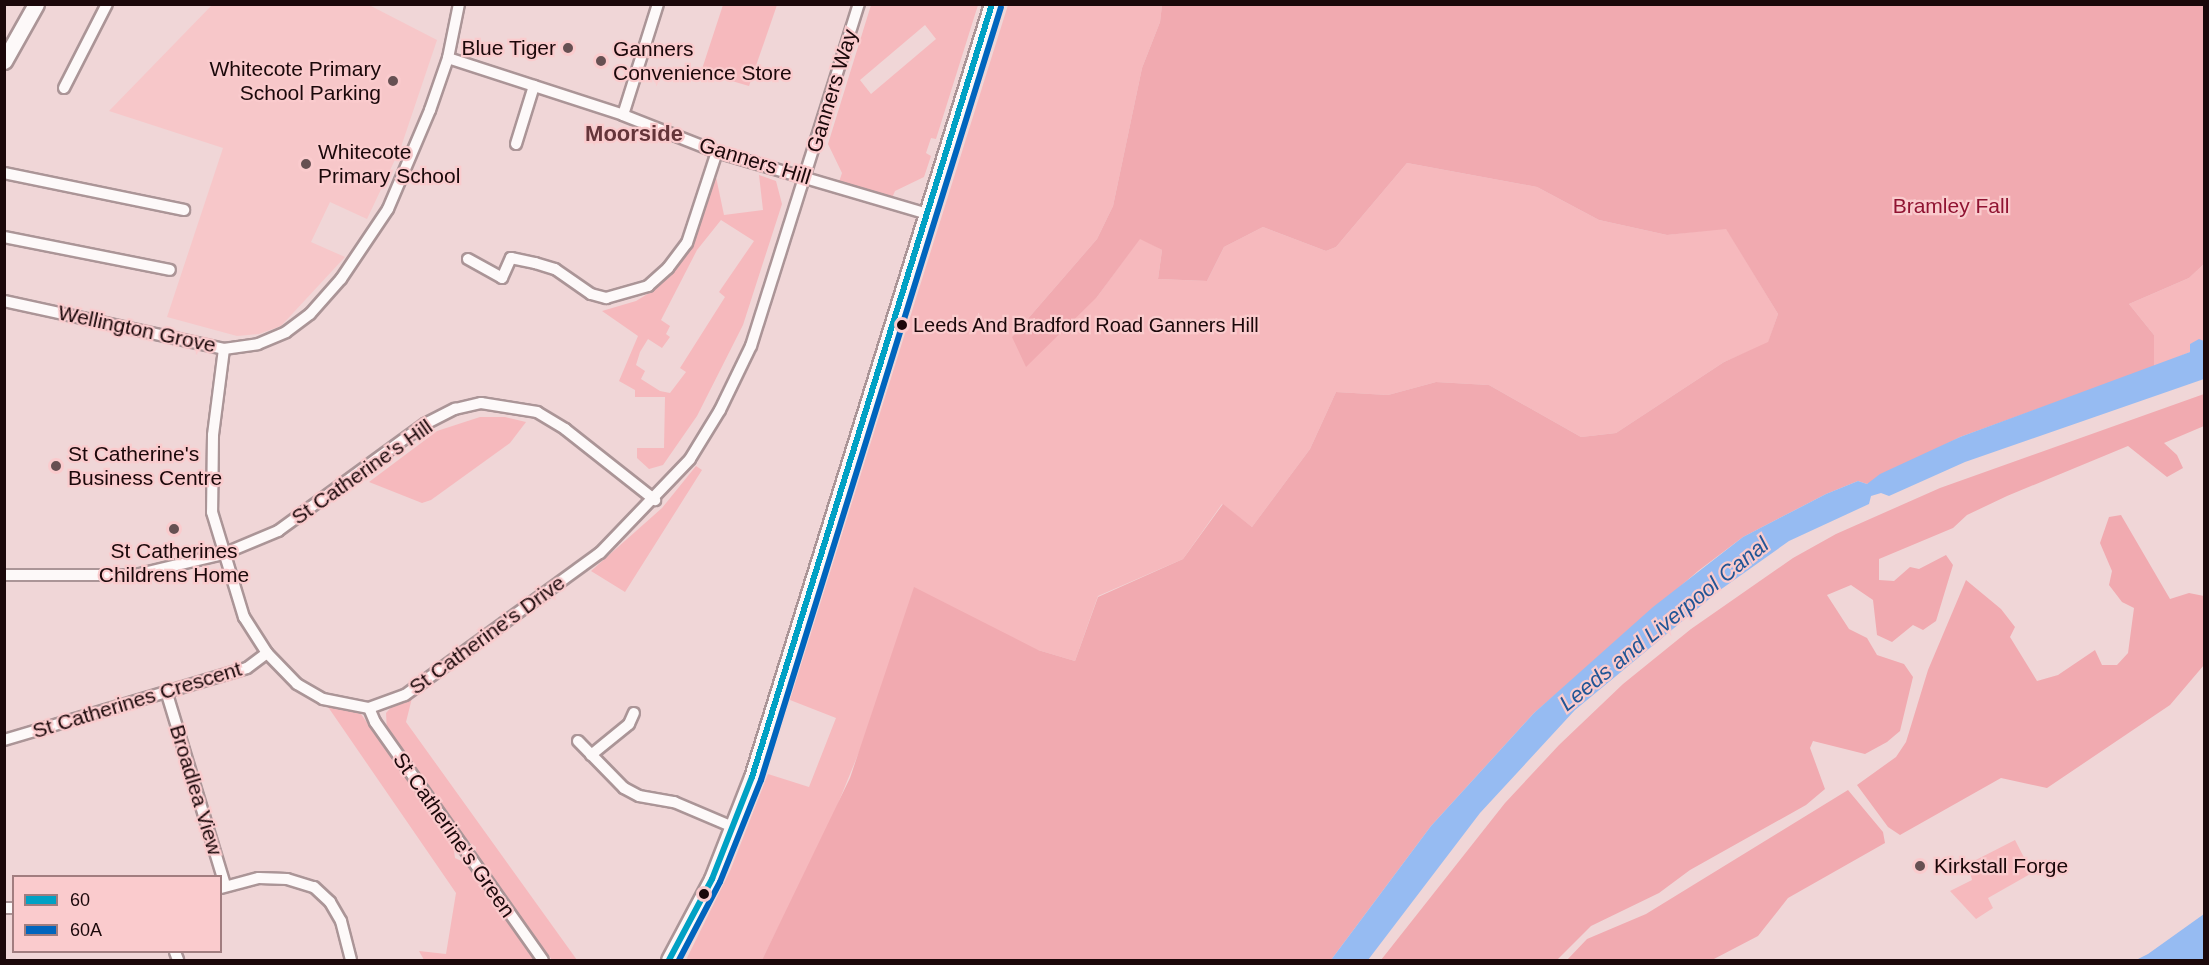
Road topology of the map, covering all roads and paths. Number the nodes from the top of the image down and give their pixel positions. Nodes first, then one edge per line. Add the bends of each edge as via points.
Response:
1 (36, 4) edge
2 (107, 4) edge
3 (459, 4) edge
4 (658, 4) edge
5 (859, 4) edge
6 (992, 4) edge
7 (448, 58) junction
8 (4, 61) edge
9 (534, 86) junction
10 (64, 88) dead end
11 (623, 116) junction
12 (516, 144) dead end
13 (717, 152) junction
14 (4, 173) edge
15 (806, 177) junction
16 (184, 210) dead end
17 (927, 214) junction
18 (4, 237) edge
19 (468, 259) dead end
20 (170, 270) dead end
21 (4, 301) edge
22 (224, 349) junction
23 (655, 500) junction
24 (223, 554) junction
25 (4, 575) edge
26 (267, 653) junction
27 (168, 694) junction
28 (369, 708) junction
29 (634, 713) dead end
30 (4, 740) edge
31 (578, 741) dead end
32 (591, 755) junction
33 (733, 827) junction
34 (220, 875) edge
35 (223, 887) edge
36 (351, 960) edge
37 (543, 960) edge
38 (669, 960) edge

1 - 8 main road
2 - 10 street
3 - 7 street, Wellington Grove
4 - 11 street
5 - 15 street, Ganners Way
6 - 17 main road
7 - 9 street, Ganners Hill
7 - 22 street, Wellington Grove via 408,168 388,209 341,279 310,314 286,332 258,344
9 - 11 street, Ganners Hill
9 - 12 street
11 - 13 street, Ganners Hill
13 - 15 street, Ganners Hill
13 - 19 street via 687,243 648,286 606,298 591,294 555,269 535,263 511,258 502,278
14 - 16 street
15 - 17 street, Ganners Hill
15 - 23 street, St Catherine's Drive via 751,346 720,410 690,459
17 - 33 main road via 776,704
18 - 20 street
21 - 22 street, Wellington Grove
22 - 24 street via 213,435 212,512
23 - 24 street, St Catherine's Hill via 573,435 537,412 481,403 454,409 425,424 278,531
23 - 28 street, St Catherine's Drive via 600,553 509,621 405,695
24 - 25 street via 135,575
24 - 26 street via 244,617
26 - 27 street, St Catherines Crescent via 247,668
26 - 28 street via 297,684 323,699
27 - 30 street, St Catherines Crescent
27 - 34 street, Broadlea View
28 - 37 street, St Catherine's Green via 375,722
29 - 32 street via 629,724
31 - 32 street
32 - 33 street via 610,777 639,796 674,802
33 - 38 main road via 712,879
35 - 36 street via 259,878 314,887 330,902 341,921

